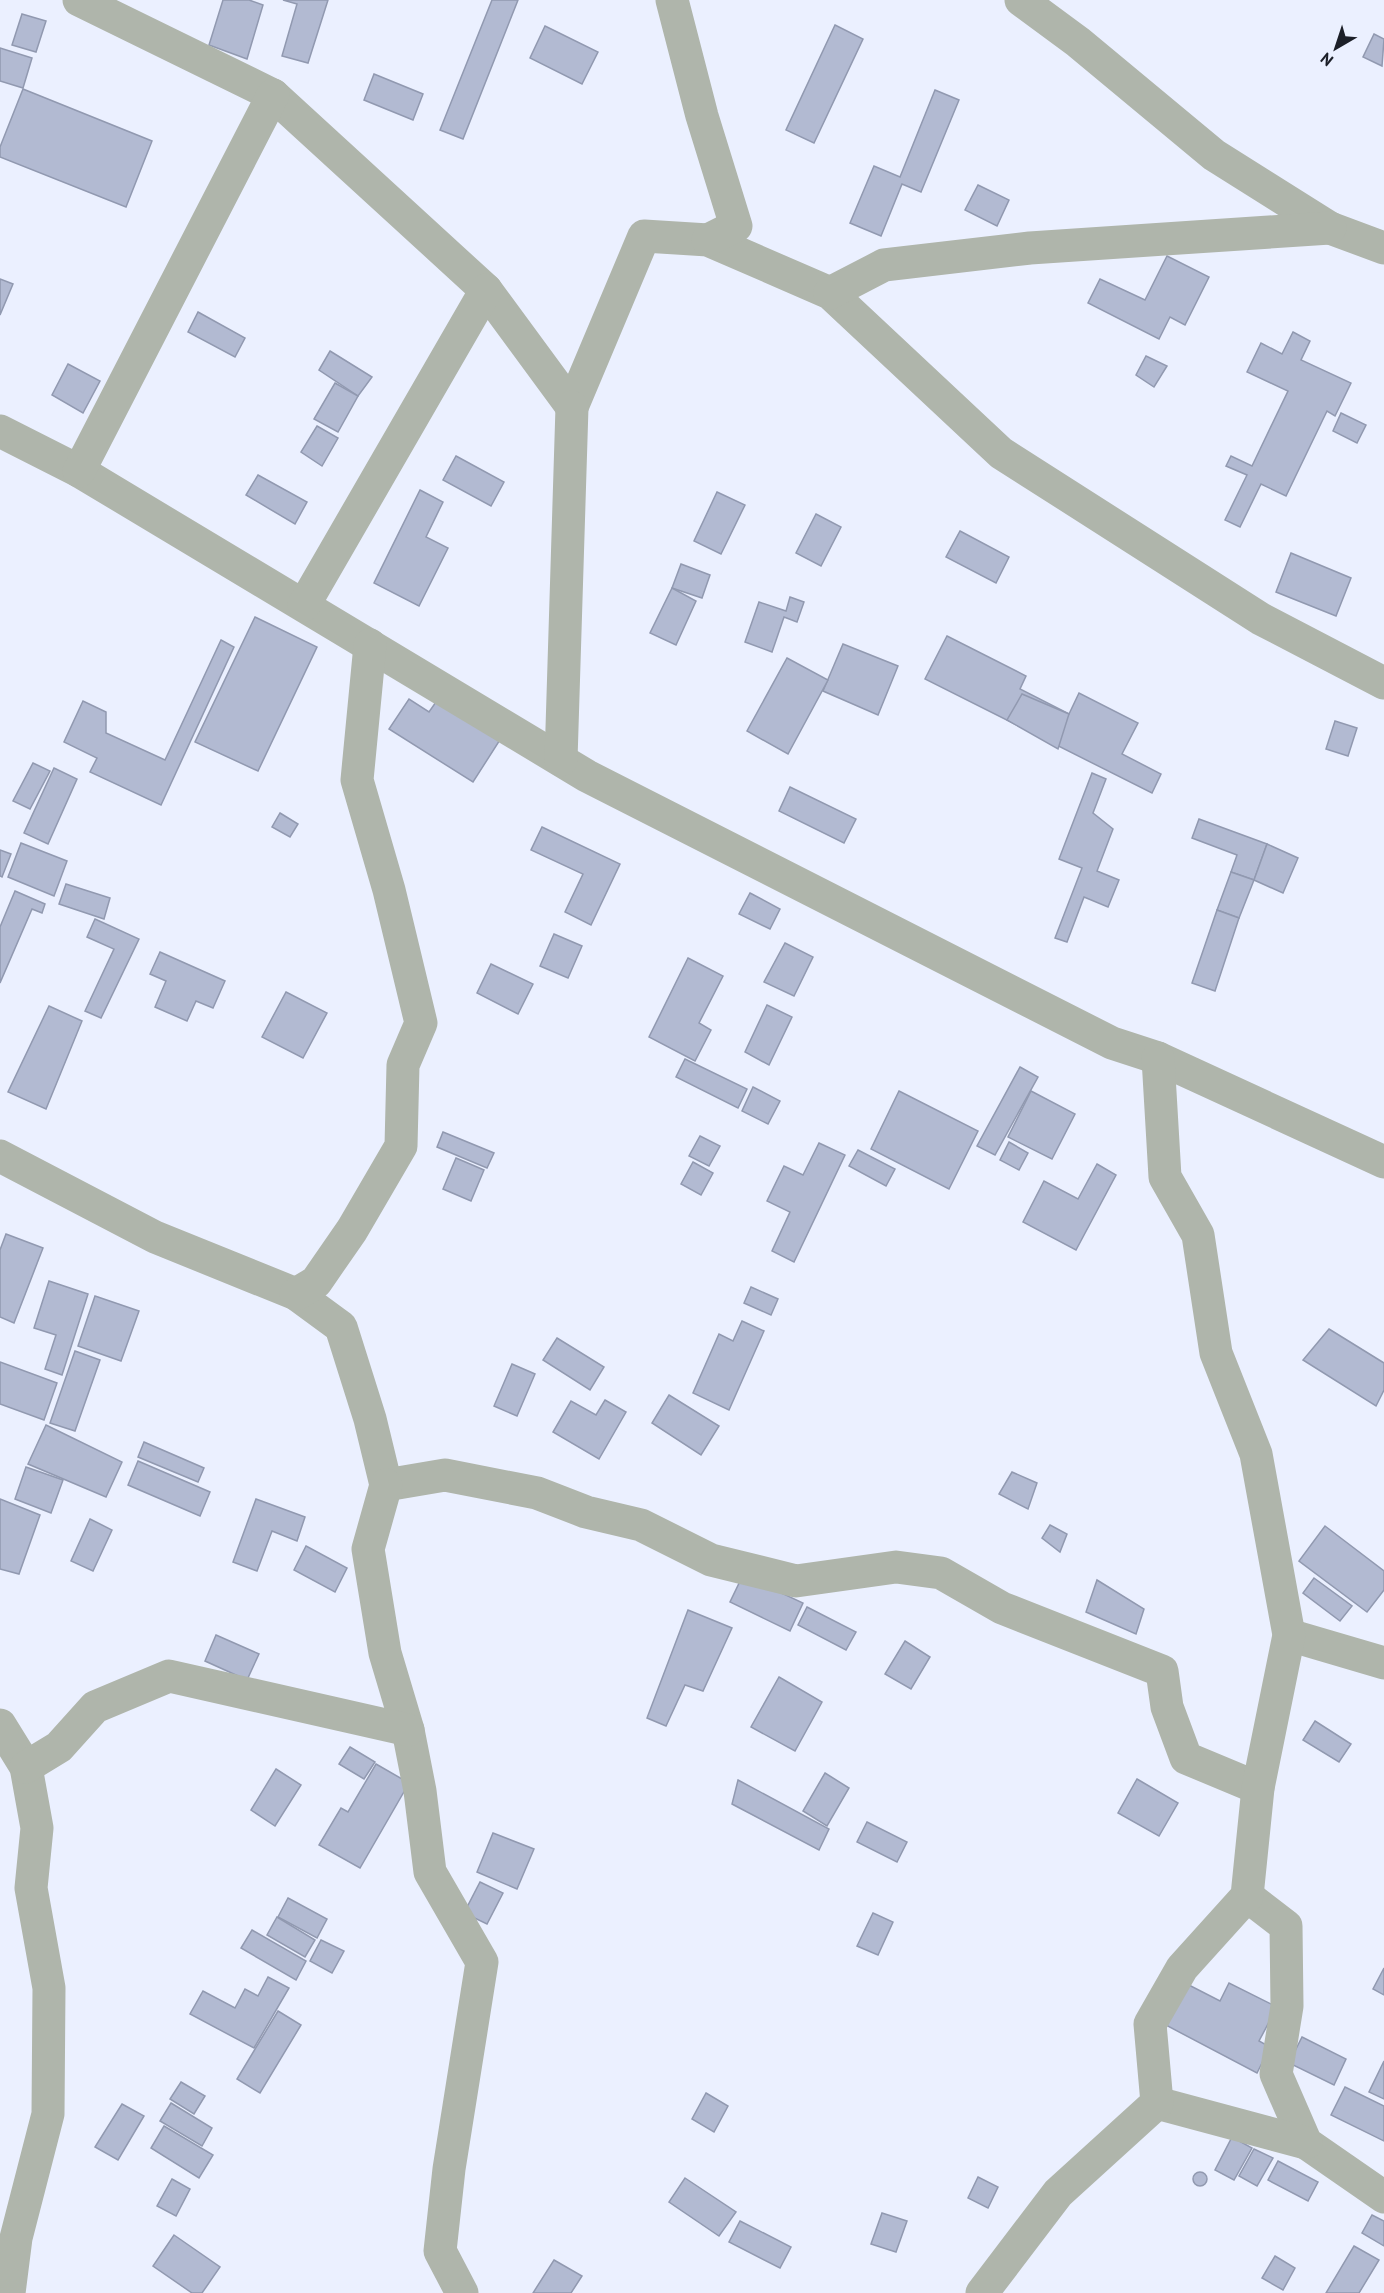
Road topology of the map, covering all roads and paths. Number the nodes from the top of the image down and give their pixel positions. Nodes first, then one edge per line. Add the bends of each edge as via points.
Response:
1 (79, 0) edge
2 (672, 0) edge
3 (1021, 0) edge
4 (273, 95) junction
5 (1330, 228) junction
6 (708, 240) junction
7 (1384, 248) edge
8 (486, 290) junction
9 (830, 293) junction
10 (572, 407) junction
11 (0, 431) edge
12 (79, 471) junction
13 (304, 605) junction
14 (370, 645) junction
15 (1384, 683) edge
16 (561, 760) junction
17 (1158, 1058) junction
18 (0, 1156) edge
19 (1384, 1162) edge
20 (296, 1294) junction
21 (386, 1485) junction
22 (1289, 1635) junction
23 (1384, 1663) edge
24 (0, 1725) edge
25 (408, 1730) junction
26 (26, 1767) junction
27 (1258, 1788) junction
28 (1247, 1896) junction
29 (1157, 2103) junction
30 (1306, 2143) junction
31 (1384, 2197) edge
32 (9, 2293) edge
33 (462, 2293) edge
34 (982, 2293) edge

1 - 4 street
2 - 6 street via 736,226
3 - 5 street via 1214,155
4 - 8 street
4 - 12 street
5 - 7 street
5 - 9 street via 1030,248 884,265
6 - 9 street
6 - 10 street via 644,236
8 - 10 street
8 - 13 street
9 - 15 street via 1001,453 1261,620
10 - 16 street
11 - 12 street
12 - 13 street
13 - 14 street
14 - 16 street
14 - 20 street via 357,780 421,1023 403,1065 401,1146 316,1282
16 - 17 street via 1112,1043
17 - 19 street
17 - 22 street via 1165,1177 1198,1235 1216,1353 1256,1454
18 - 20 street via 155,1237
20 - 21 street via 341,1327
21 - 25 street via 368,1549 385,1653
21 - 27 street via 445,1475 537,1493 586,1512 641,1525 711,1560 796,1581 896,1567 941,1573 1002,1608 1162,1671 1167,1707 1186,1758
22 - 23 street
22 - 27 street
24 - 26 street
25 - 26 street via 169,1676 95,1707 59,1747
25 - 33 street via 430,1872 482,1962 440,2251
26 - 32 street via 37,1828 31,1888 49,1988 48,2114 15,2238
27 - 28 street
28 - 29 street via 1182,1968 1150,2024
28 - 30 street via 1286,1926 1287,2006 1276,2073
29 - 30 street
29 - 34 street via 1058,2193
30 - 31 street

